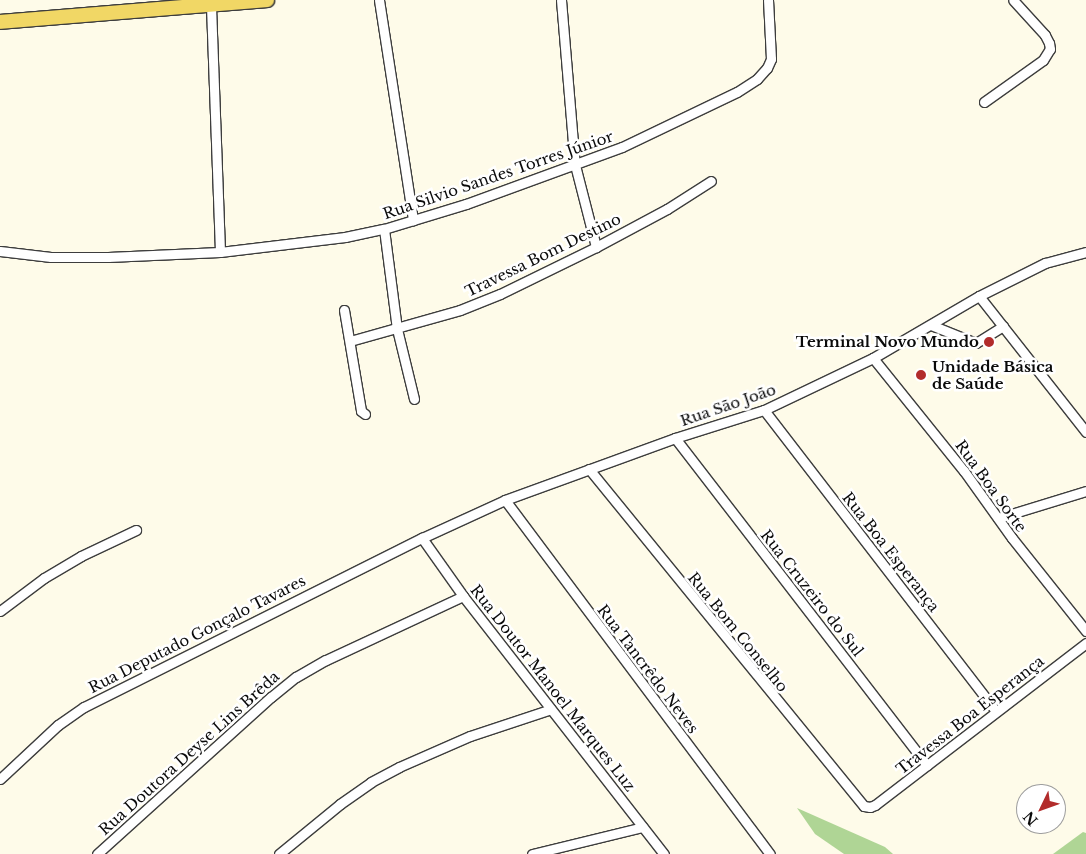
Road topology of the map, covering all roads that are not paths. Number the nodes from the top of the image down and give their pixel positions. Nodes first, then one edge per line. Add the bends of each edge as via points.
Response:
1 (267, 0) edge
2 (379, 0) edge
3 (561, 0) edge
4 (768, 0) edge
5 (1013, 0) edge
6 (211, 6) junction
7 (0, 22) edge
8 (984, 102) dead end
9 (576, 165) junction
10 (711, 181) dead end
11 (413, 220) junction
12 (384, 229) junction
13 (596, 247) junction
14 (0, 251) edge
15 (220, 252) junction
16 (1086, 252) edge
17 (979, 296) junction
18 (344, 310) dead end
19 (931, 325) junction
20 (1003, 326) junction
21 (396, 329) junction
22 (350, 341) junction
23 (873, 358) junction
24 (414, 399) dead end
25 (764, 410) junction
26 (365, 414) dead end
27 (1086, 432) edge
28 (675, 438) junction
29 (589, 469) junction
30 (1086, 490) edge
31 (505, 500) junction
32 (998, 518) junction
33 (136, 530) dead end
34 (422, 538) junction
35 (463, 596) junction
36 (0, 611) edge
37 (1086, 631) edge
38 (1086, 643) edge
39 (551, 709) junction
40 (996, 711) junction
41 (927, 765) junction
42 (0, 778) edge
43 (870, 807) joint
44 (643, 827) junction
45 (97, 854) edge
46 (280, 854) edge
47 (532, 854) edge
48 (664, 854) edge
49 (770, 854) edge

1 - 6 main road
2 - 11 street
3 - 9 street
4 - 9 street, Rua Silvio Sandes Torres Júnior via 771,59 757,80 622,147
5 - 8 street via 1044,35 1050,49 1043,60
6 - 7 main road
6 - 15 street via 222,178
9 - 11 street, Rua Silvio Sandes Torres Júnior
9 - 13 street
10 - 13 street, Travessa Bom Destino
11 - 12 street, Rua Silvio Sandes Torres Júnior
12 - 15 street, Rua Silvio Sandes Torres Júnior via 345,237
12 - 21 street
13 - 21 street, Travessa Bom Destino via 500,294
14 - 15 street, Rua Silvio Sandes Torres Júnior via 51,257
16 - 17 street, Rua São João via 1045,263
17 - 19 street, Rua São João
17 - 20 street
18 - 22 street
19 - 20 street via 976,343
19 - 23 street, Rua São João
20 - 27 street
21 - 22 street, Travessa Bom Destino
21 - 24 street
22 - 26 street via 361,411
23 - 25 street, Rua São João
23 - 32 street, Rua Boa Sorte
25 - 28 street, Rua São João
25 - 40 street, Rua Boa Esperança
28 - 29 street, Rua São João
28 - 41 street, Rua Cruzeiro do Sul
29 - 31 street, Rua São João
29 - 43 street, Rua Bom Conselho via 858,802
30 - 32 street
31 - 34 street, Rua São João
31 - 49 street, Rua Tancrêdo Neves
32 - 37 street, Rua Boa Sorte
33 - 36 street via 44,578
34 - 35 street, Rua Doutor Manoel Marques Luz
34 - 42 street, Rua Deputado Gonçalo Tavares via 84,706
35 - 39 street, Rua Doutor Manoel Marques Luz
35 - 45 street, Rua Doutora Deyse Lins Brêda via 296,677
38 - 40 street, Travessa Boa Esperança
39 - 44 street, Rua Doutor Manoel Marques Luz
39 - 46 street via 470,736 399,767 340,804
40 - 41 street, Travessa Boa Esperança
41 - 43 street, Travessa Boa Esperança
44 - 47 street
44 - 48 street, Rua Doutor Manoel Marques Luz

